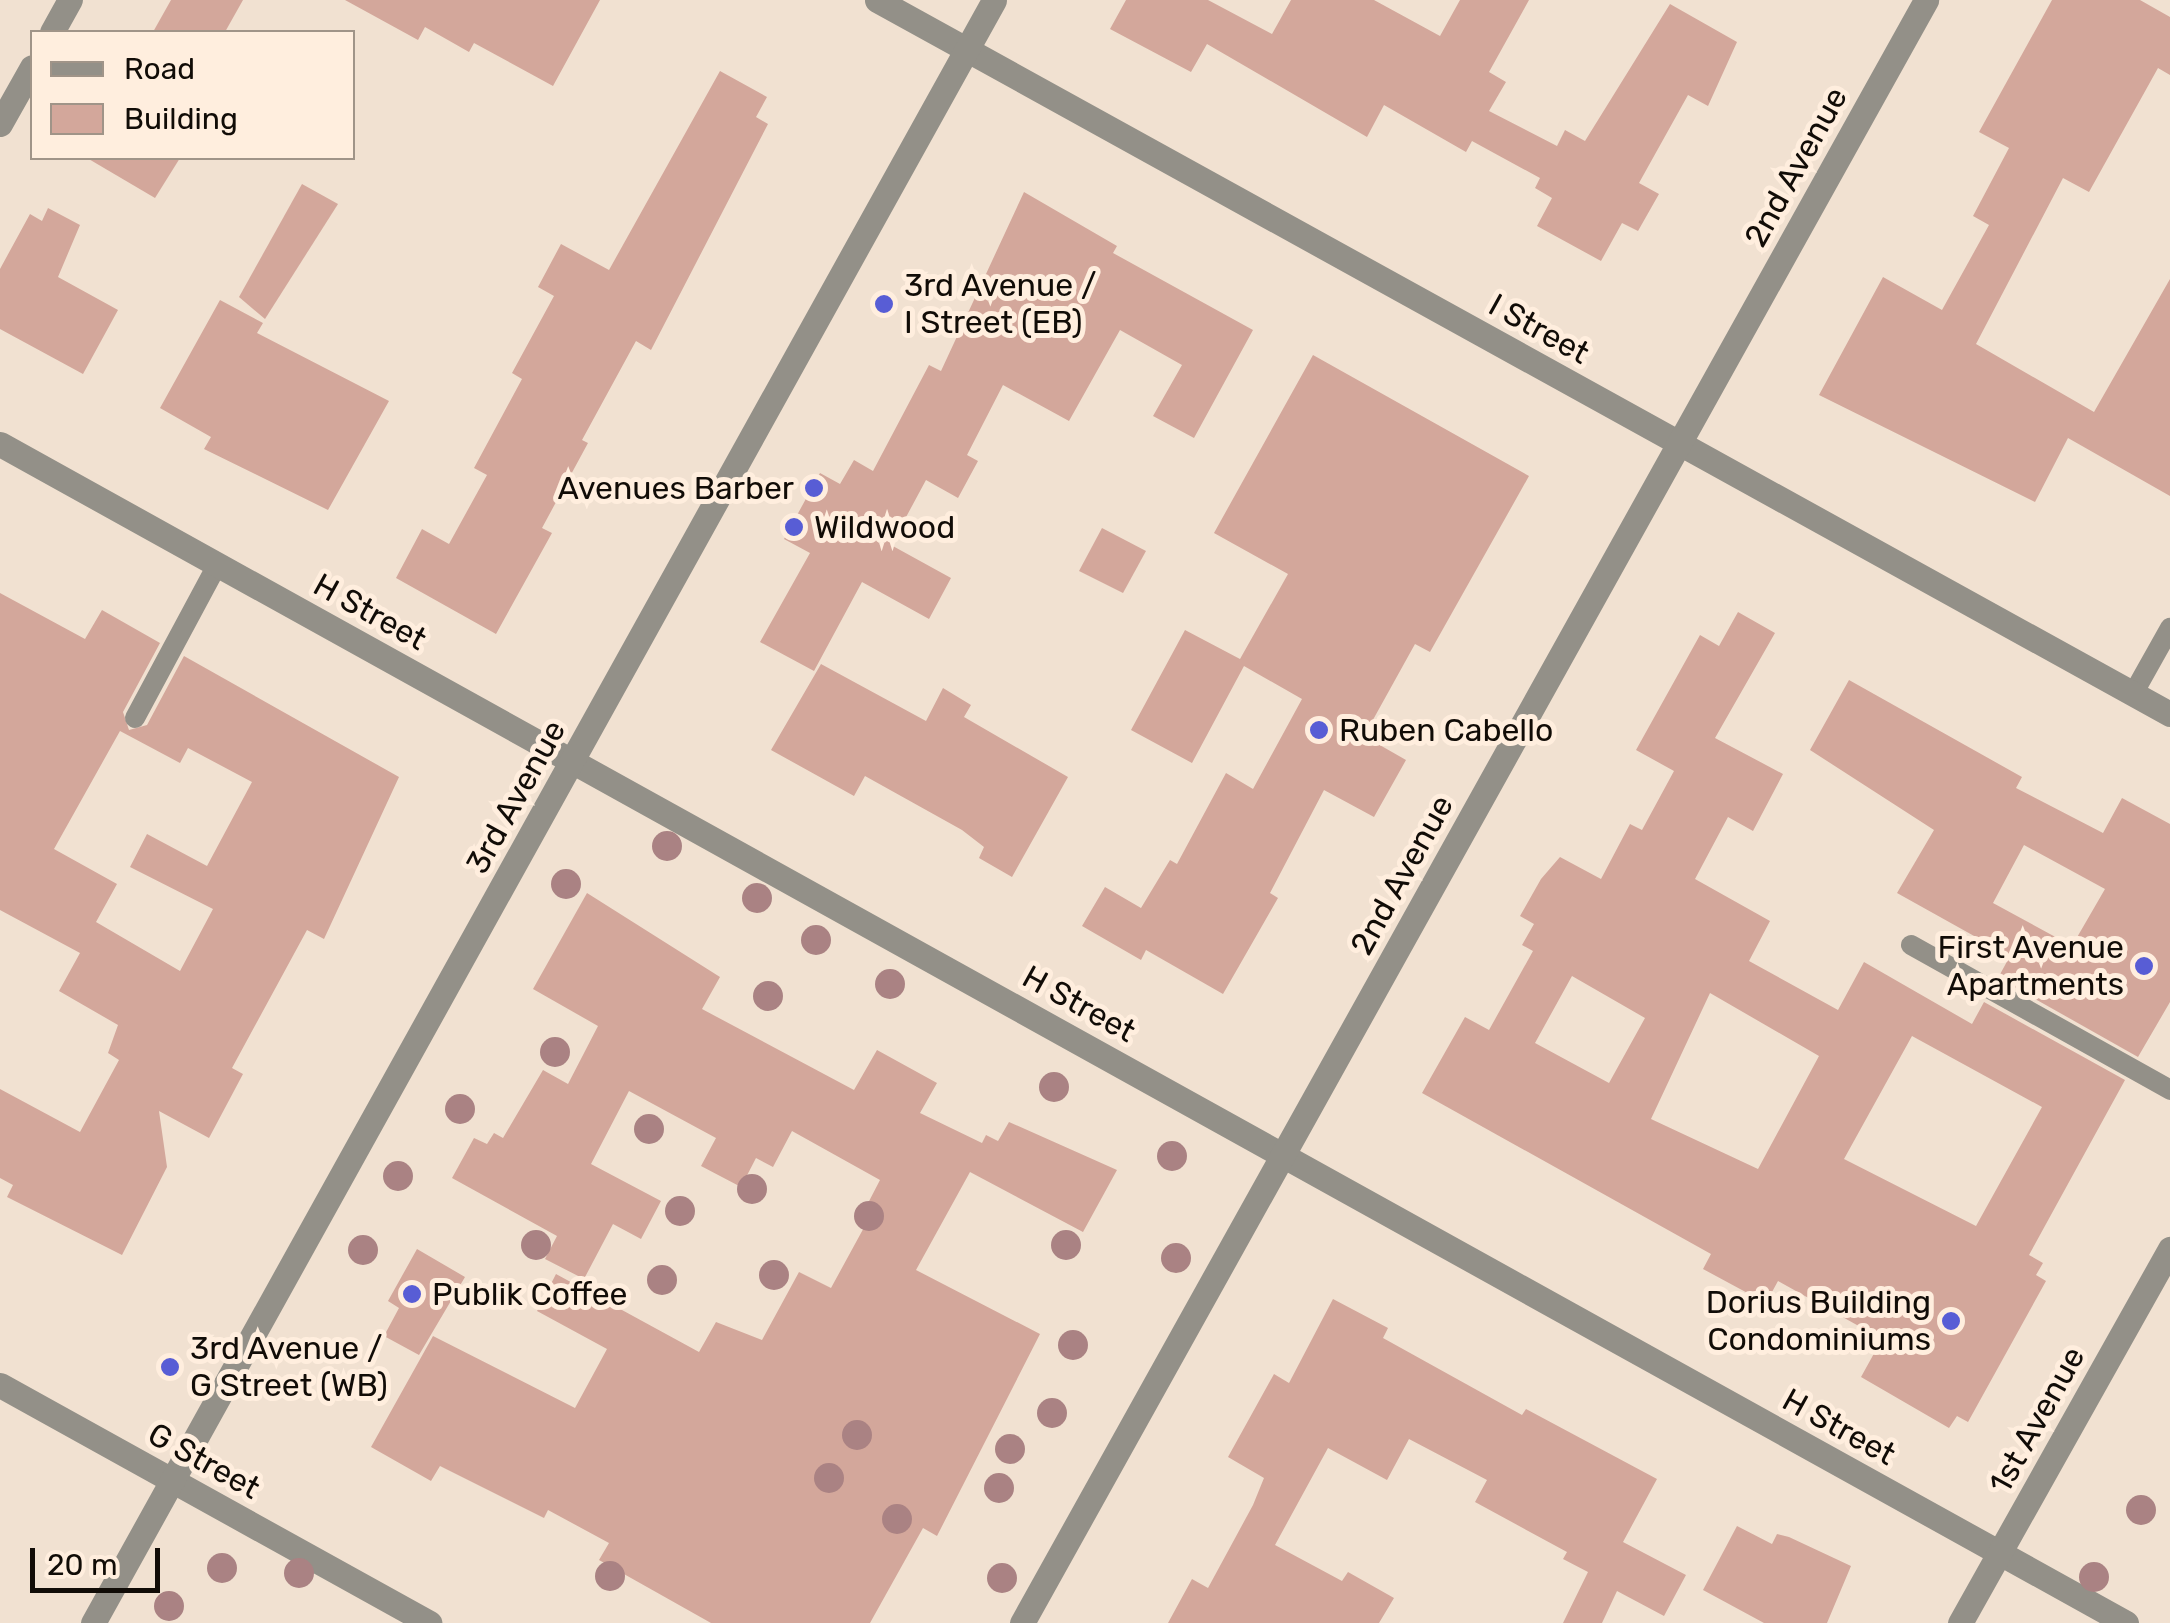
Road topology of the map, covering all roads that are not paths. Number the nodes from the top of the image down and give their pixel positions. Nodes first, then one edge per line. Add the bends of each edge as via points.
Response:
1 (70, 0) edge
2 (877, 0) edge
3 (994, 0) edge
4 (1926, 0) edge
5 (53, 30) edge
6 (966, 49) junction
7 (30, 71) edge
8 (0, 124) edge
9 (0, 444) edge
10 (1679, 444) junction
11 (218, 564) junction
12 (2170, 628) edge
13 (2133, 694) junction
14 (2170, 714) edge
15 (135, 718) dead end
16 (572, 762) junction
17 (1911, 945) dead end
18 (2170, 1090) edge
19 (1283, 1154) junction
20 (2167, 1260) edge
21 (0, 1385) edge
22 (172, 1480) junction
23 (2000, 1553) junction
24 (93, 1623) edge
25 (430, 1623) edge
26 (1022, 1623) edge
27 (1960, 1623) edge
28 (2126, 1623) edge

1 - 5 street
2 - 6 street, I Street
3 - 6 street, 3rd Avenue
4 - 10 street, 2nd Avenue
6 - 10 street, I Street
6 - 16 street, 3rd Avenue
7 - 8 street
9 - 11 street, H Street
10 - 13 street, I Street
10 - 19 street, 2nd Avenue
11 - 15 lane
11 - 16 street, H Street
12 - 13 lane
13 - 14 street, I Street
16 - 19 street, H Street
16 - 22 street, 3rd Avenue
17 - 18 lane
19 - 23 street, H Street
19 - 26 street, 2nd Avenue
20 - 23 street, 1st Avenue
21 - 22 street, G Street
22 - 24 street, 3rd Avenue
22 - 25 street, G Street
23 - 27 street, 1st Avenue
23 - 28 street, H Street

